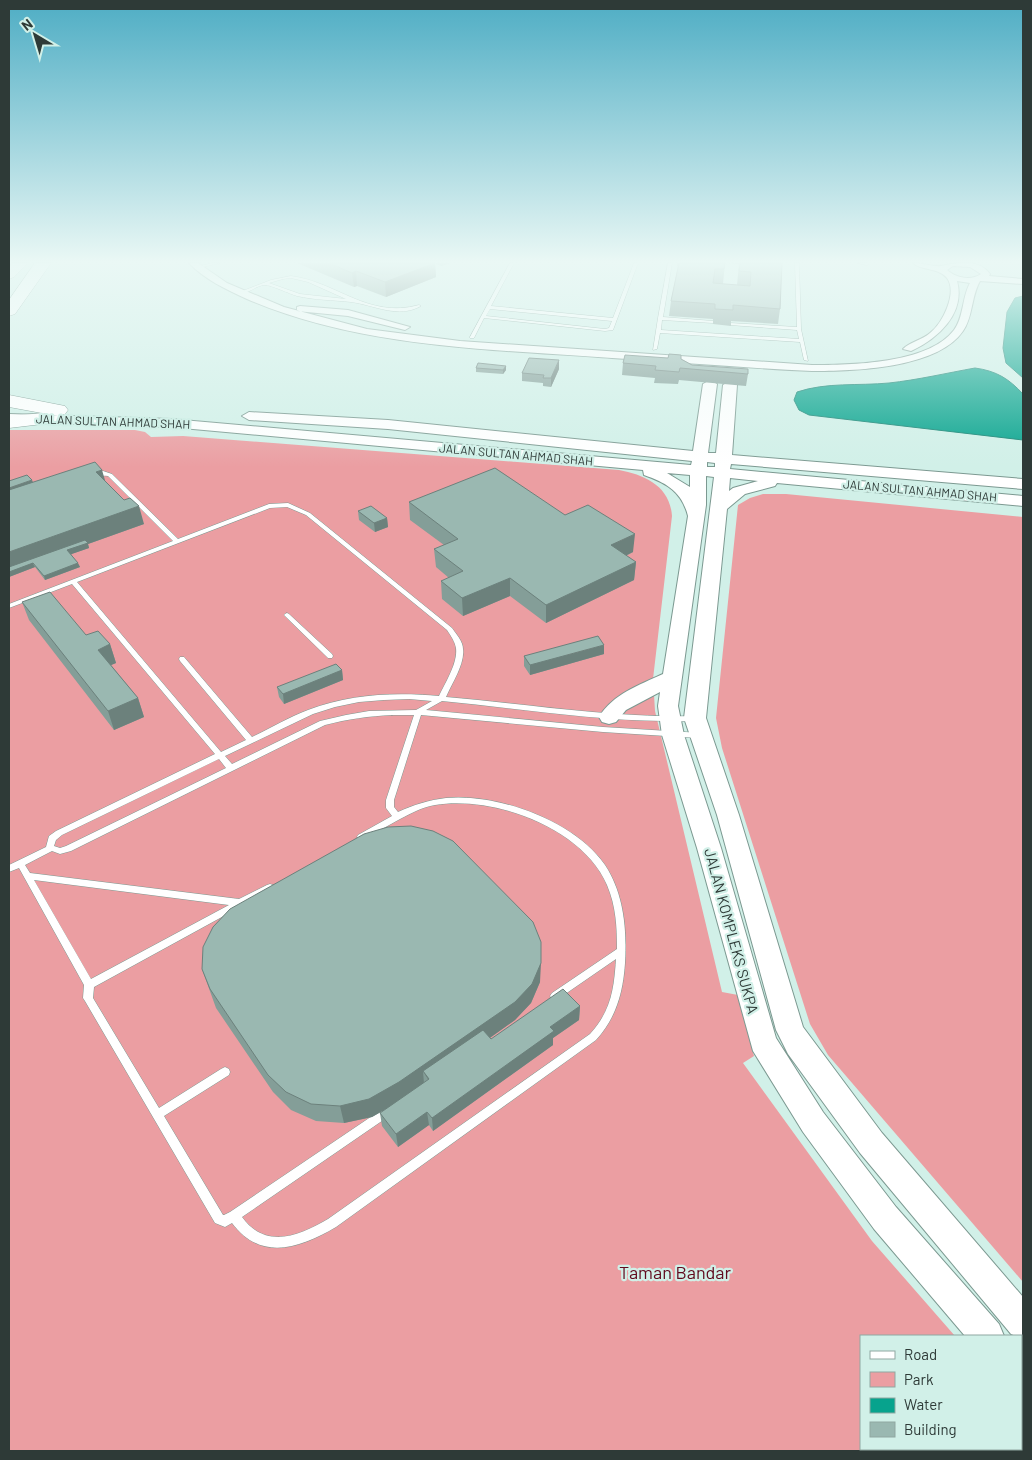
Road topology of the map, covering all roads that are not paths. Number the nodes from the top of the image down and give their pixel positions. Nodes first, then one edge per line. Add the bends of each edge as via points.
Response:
1 (367, 331) edge
2 (428, 331) edge
3 (475, 331) edge
4 (658, 331) edge
5 (660, 331) edge
6 (800, 331) edge
7 (937, 331) edge
8 (959, 331) edge
9 (472, 337) junction
10 (802, 341) junction
11 (655, 346) junction
12 (686, 360) junction
13 (806, 360) junction
14 (764, 364) junction
15 (710, 381) joint
16 (730, 383) joint
17 (9, 401) edge
18 (9, 409) edge
19 (51, 415) junction
20 (9, 418) edge
21 (9, 422) edge
22 (705, 429) junction
23 (727, 432) junction
24 (620, 449) junction
25 (611, 464) junction
26 (711, 465) junction
27 (816, 465) junction
28 (84, 477) edge
29 (822, 482) junction
30 (1023, 484) edge
31 (1023, 501) edge
32 (720, 507) junction
33 (696, 518) junction
34 (178, 542) junction
35 (74, 581) junction
36 (9, 606) edge
37 (287, 615) dead end
38 (330, 656) dead end
39 (182, 659) dead end
40 (672, 678) junction
41 (441, 699) junction
42 (419, 711) junction
43 (609, 718) junction
44 (697, 726) junction
45 (671, 727) junction
46 (251, 740) junction
47 (220, 755) junction
48 (231, 768) junction
49 (398, 817) junction
50 (356, 840) edge
51 (51, 848) junction
52 (20, 863) junction
53 (9, 869) edge
54 (29, 876) junction
55 (280, 881) edge
56 (240, 903) junction
57 (622, 950) junction
58 (89, 985) junction
59 (549, 1000) edge
60 (225, 1072) dead end
61 (394, 1106) edge
62 (157, 1115) junction
63 (234, 1216) junction
64 (1023, 1322) edge
65 (987, 1335) edge

1 - 12 street via 468,343
2 - 9 street
3 - 9 lane
4 - 11 lane
5 - 10 lane
6 - 10 lane
7 - 13 street via 908,349 879,356
8 - 14 street via 939,346 905,360 862,366
9 - 11 street
10 - 13 lane
11 - 13 street
12 - 14 street
12 - 15 street via 703,366
14 - 16 street via 744,370
15 - 22 main road
16 - 23 main road
17 - 19 highway
18 - 19 main road, JALAN SULTAN AHMAD SHAH
19 - 20 main road, JALAN SULTAN AHMAD SHAH
19 - 21 highway
19 - 24 main road, JALAN SULTAN AHMAD SHAH via 334,420
19 - 25 main road, JALAN SULTAN AHMAD SHAH via 227,427
22 - 24 main road via 680,443
22 - 26 main road
23 - 26 main road
23 - 27 main road via 736,444 752,452
24 - 26 main road, JALAN SULTAN AHMAD SHAH
25 - 26 main road, JALAN SULTAN AHMAD SHAH
25 - 33 main road via 638,468 672,481 693,500
26 - 27 main road, JALAN SULTAN AHMAD SHAH
26 - 29 main road, JALAN SULTAN AHMAD SHAH
26 - 32 main road, JALAN KOMPLEKS SUKPA
26 - 33 main road, JALAN KOMPLEKS SUKPA
27 - 30 main road, JALAN SULTAN AHMAD SHAH
28 - 34 lane via 98,473 110,475
29 - 31 main road, JALAN SULTAN AHMAD SHAH
29 - 32 main road via 754,486 738,491
32 - 44 main road, JALAN KOMPLEKS SUKPA via 702,645
33 - 40 main road, JALAN KOMPLEKS SUKPA
34 - 35 lane
34 - 41 lane via 278,504 308,514 454,634 460,658
35 - 36 lane
35 - 47 lane
37 - 38 lane
39 - 46 lane
40 - 43 main road via 619,705
40 - 45 main road, JALAN KOMPLEKS SUKPA via 668,697
41 - 42 lane
41 - 43 lane
41 - 46 lane via 345,701 310,712
42 - 45 lane via 638,734
42 - 48 lane via 336,719
42 - 49 lane via 390,800 390,808
43 - 45 lane
44 - 45 lane
44 - 45 lane
44 - 64 main road, JALAN KOMPLEKS SUKPA via 728,815 790,1030 798,1045 871,1143
45 - 65 main road, JALAN KOMPLEKS SUKPA via 709,848 763,1042 813,1122 885,1218
46 - 47 lane
47 - 48 lane
47 - 51 lane via 59,833 52,838
48 - 51 lane via 68,849
49 - 50 lane
49 - 57 lane via 426,804 473,801 513,809 568,834 596,857 612,885 620,911
51 - 52 lane
52 - 53 lane
52 - 54 lane
54 - 56 lane
54 - 58 lane
55 - 56 lane
56 - 58 lane
57 - 59 lane
57 - 63 lane via 614,1006 593,1037 332,1223 301,1240 269,1242 246,1233
58 - 62 lane via 88,998
60 - 62 lane
61 - 63 lane
62 - 63 lane via 219,1219 225,1221

